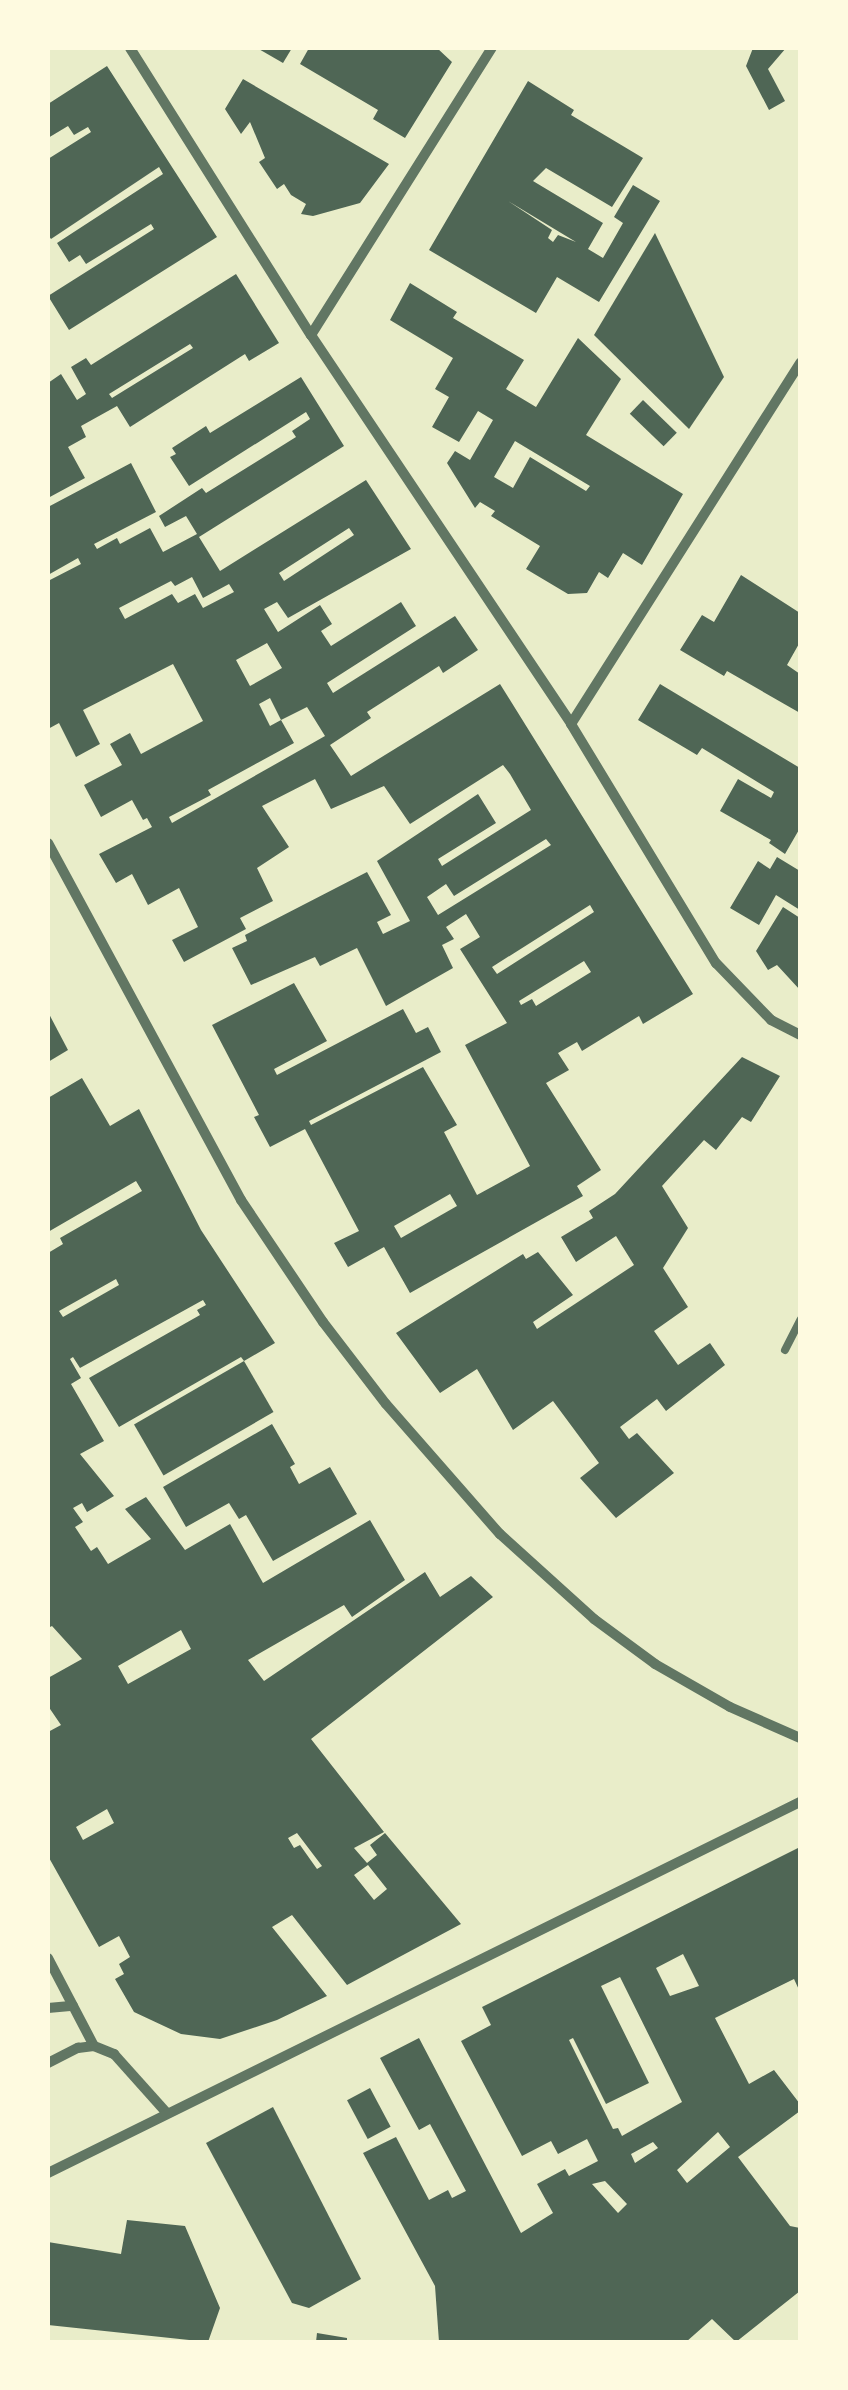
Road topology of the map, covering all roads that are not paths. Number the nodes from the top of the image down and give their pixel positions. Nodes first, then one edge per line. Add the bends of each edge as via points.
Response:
1 (130, 48) edge
2 (492, 48) edge
3 (310, 335) junction
4 (800, 364) edge
5 (571, 724) junction
6 (48, 843) edge
7 (800, 1035) edge
8 (800, 1320) edge
9 (785, 1350) dead end
10 (800, 1738) edge
11 (800, 1802) edge
12 (48, 1958) edge
13 (73, 2006) junction
14 (48, 2008) edge
15 (94, 2046) junction
16 (48, 2063) edge
17 (165, 2111) junction
18 (48, 2173) edge

1 - 3 street
2 - 3 street
3 - 5 street
4 - 5 street
5 - 7 street via 716,963 771,1020
6 - 10 street via 241,1200 386,1404 500,1534 594,1619 655,1664
8 - 9 lane
11 - 17 street
12 - 13 street
13 - 14 street
13 - 15 street
15 - 16 street
15 - 17 street via 129,2066
17 - 18 street

